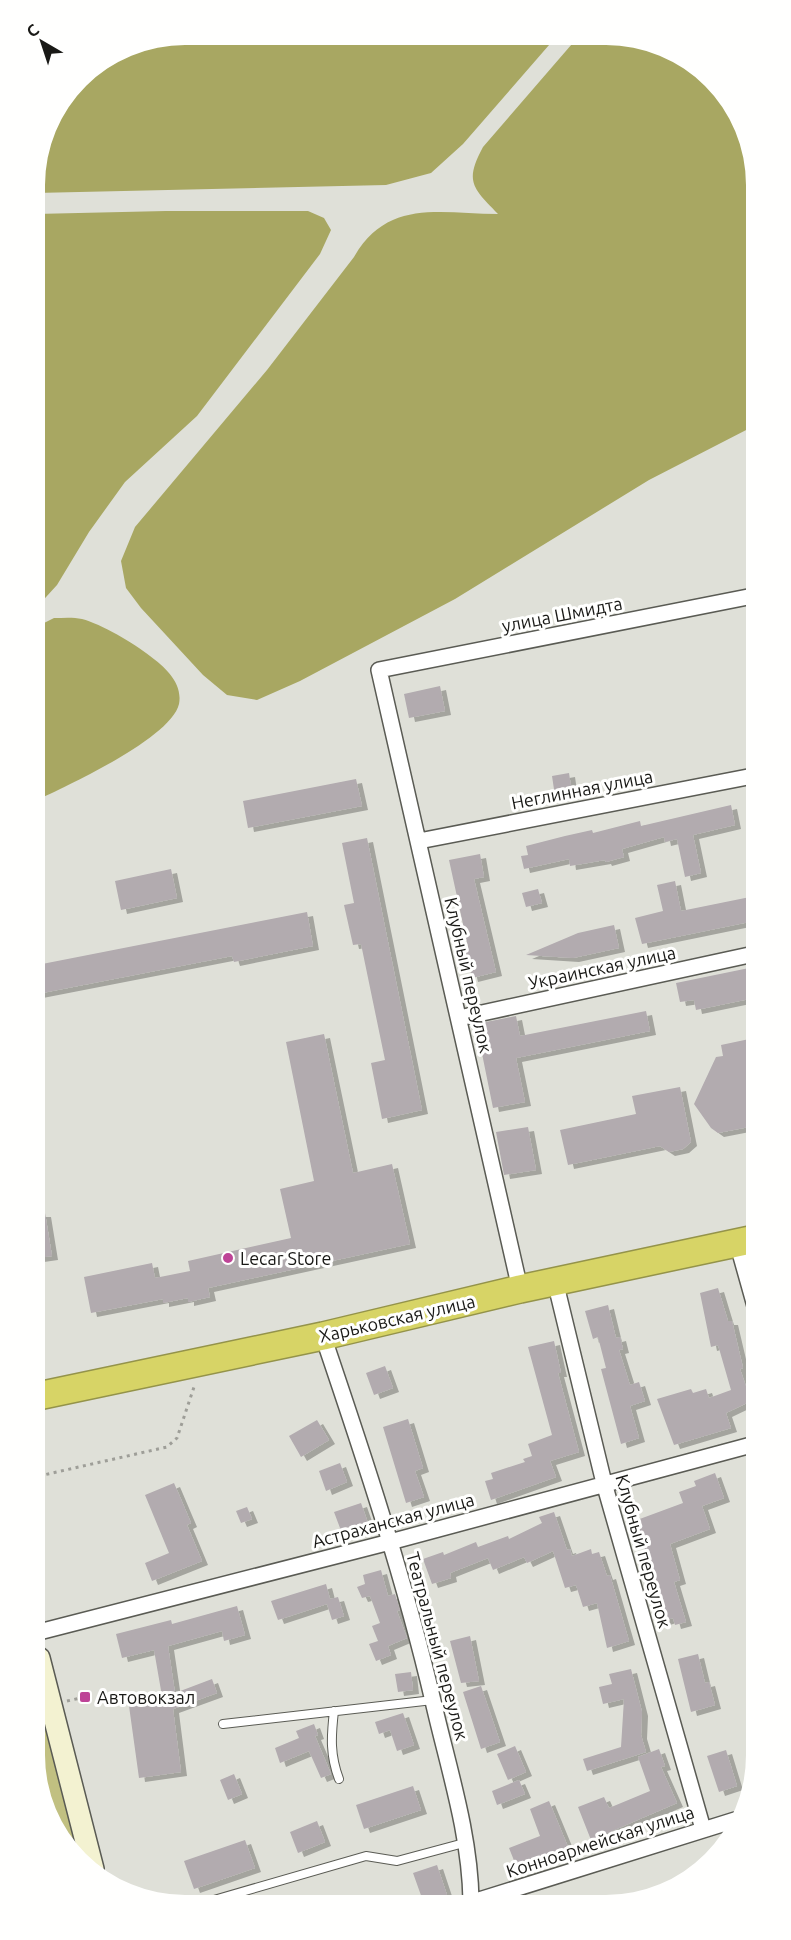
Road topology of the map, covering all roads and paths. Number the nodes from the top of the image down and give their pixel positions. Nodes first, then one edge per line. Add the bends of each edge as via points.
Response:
1 (746, 597) edge
2 (380, 670) joint
3 (746, 777) edge
4 (418, 841) junction
5 (746, 956) edge
6 (459, 1018) junction
7 (746, 1240) edge
8 (555, 1281) junction
9 (520, 1289) junction
10 (323, 1336) junction
11 (202, 1362) junction
12 (45, 1395) edge
13 (746, 1446) edge
14 (45, 1475) edge
15 (604, 1483) junction
16 (390, 1542) junction
17 (45, 1630) edge
18 (45, 1681) edge
19 (433, 1700) junction
20 (334, 1711) junction
21 (224, 1724) dead end
22 (339, 1779) dead end
23 (729, 1822) edge
24 (703, 1829) junction
25 (464, 1843) junction
26 (90, 1857) edge
27 (231, 1895) edge
28 (471, 1895) edge
29 (496, 1895) edge

1 - 2 street, улица Шмидта
2 - 4 street, Клубный переулок
3 - 4 street, Неглинная улица
4 - 6 street, Клубный переулок
5 - 6 street, Украинская улица
6 - 9 street, Клубный переулок
7 - 8 highway, Харьковская улица
8 - 9 highway, Харьковская улица
8 - 15 street, Клубный переулок
9 - 10 highway, Харьковская улица
10 - 11 highway, Харьковская улица
10 - 16 street, Театральный переулок
11 - 12 highway, Харьковская улица
11 - 14 path via 177,1438 167,1447
13 - 15 street, Астраханская улица
15 - 16 street, Астраханская улица
15 - 24 street, Клубный переулок
16 - 17 street, Астраханская улица
16 - 19 street, Театральный переулок
18 - 26 main road
19 - 20 lane
19 - 25 street, Театральный переулок via 456,1791
20 - 21 lane
20 - 22 lane via 330,1742
23 - 24 street, Конноармейская улица
24 - 29 street, Конноармейская улица
25 - 27 lane via 398,1861 366,1856
25 - 28 street, Театральный переулок

